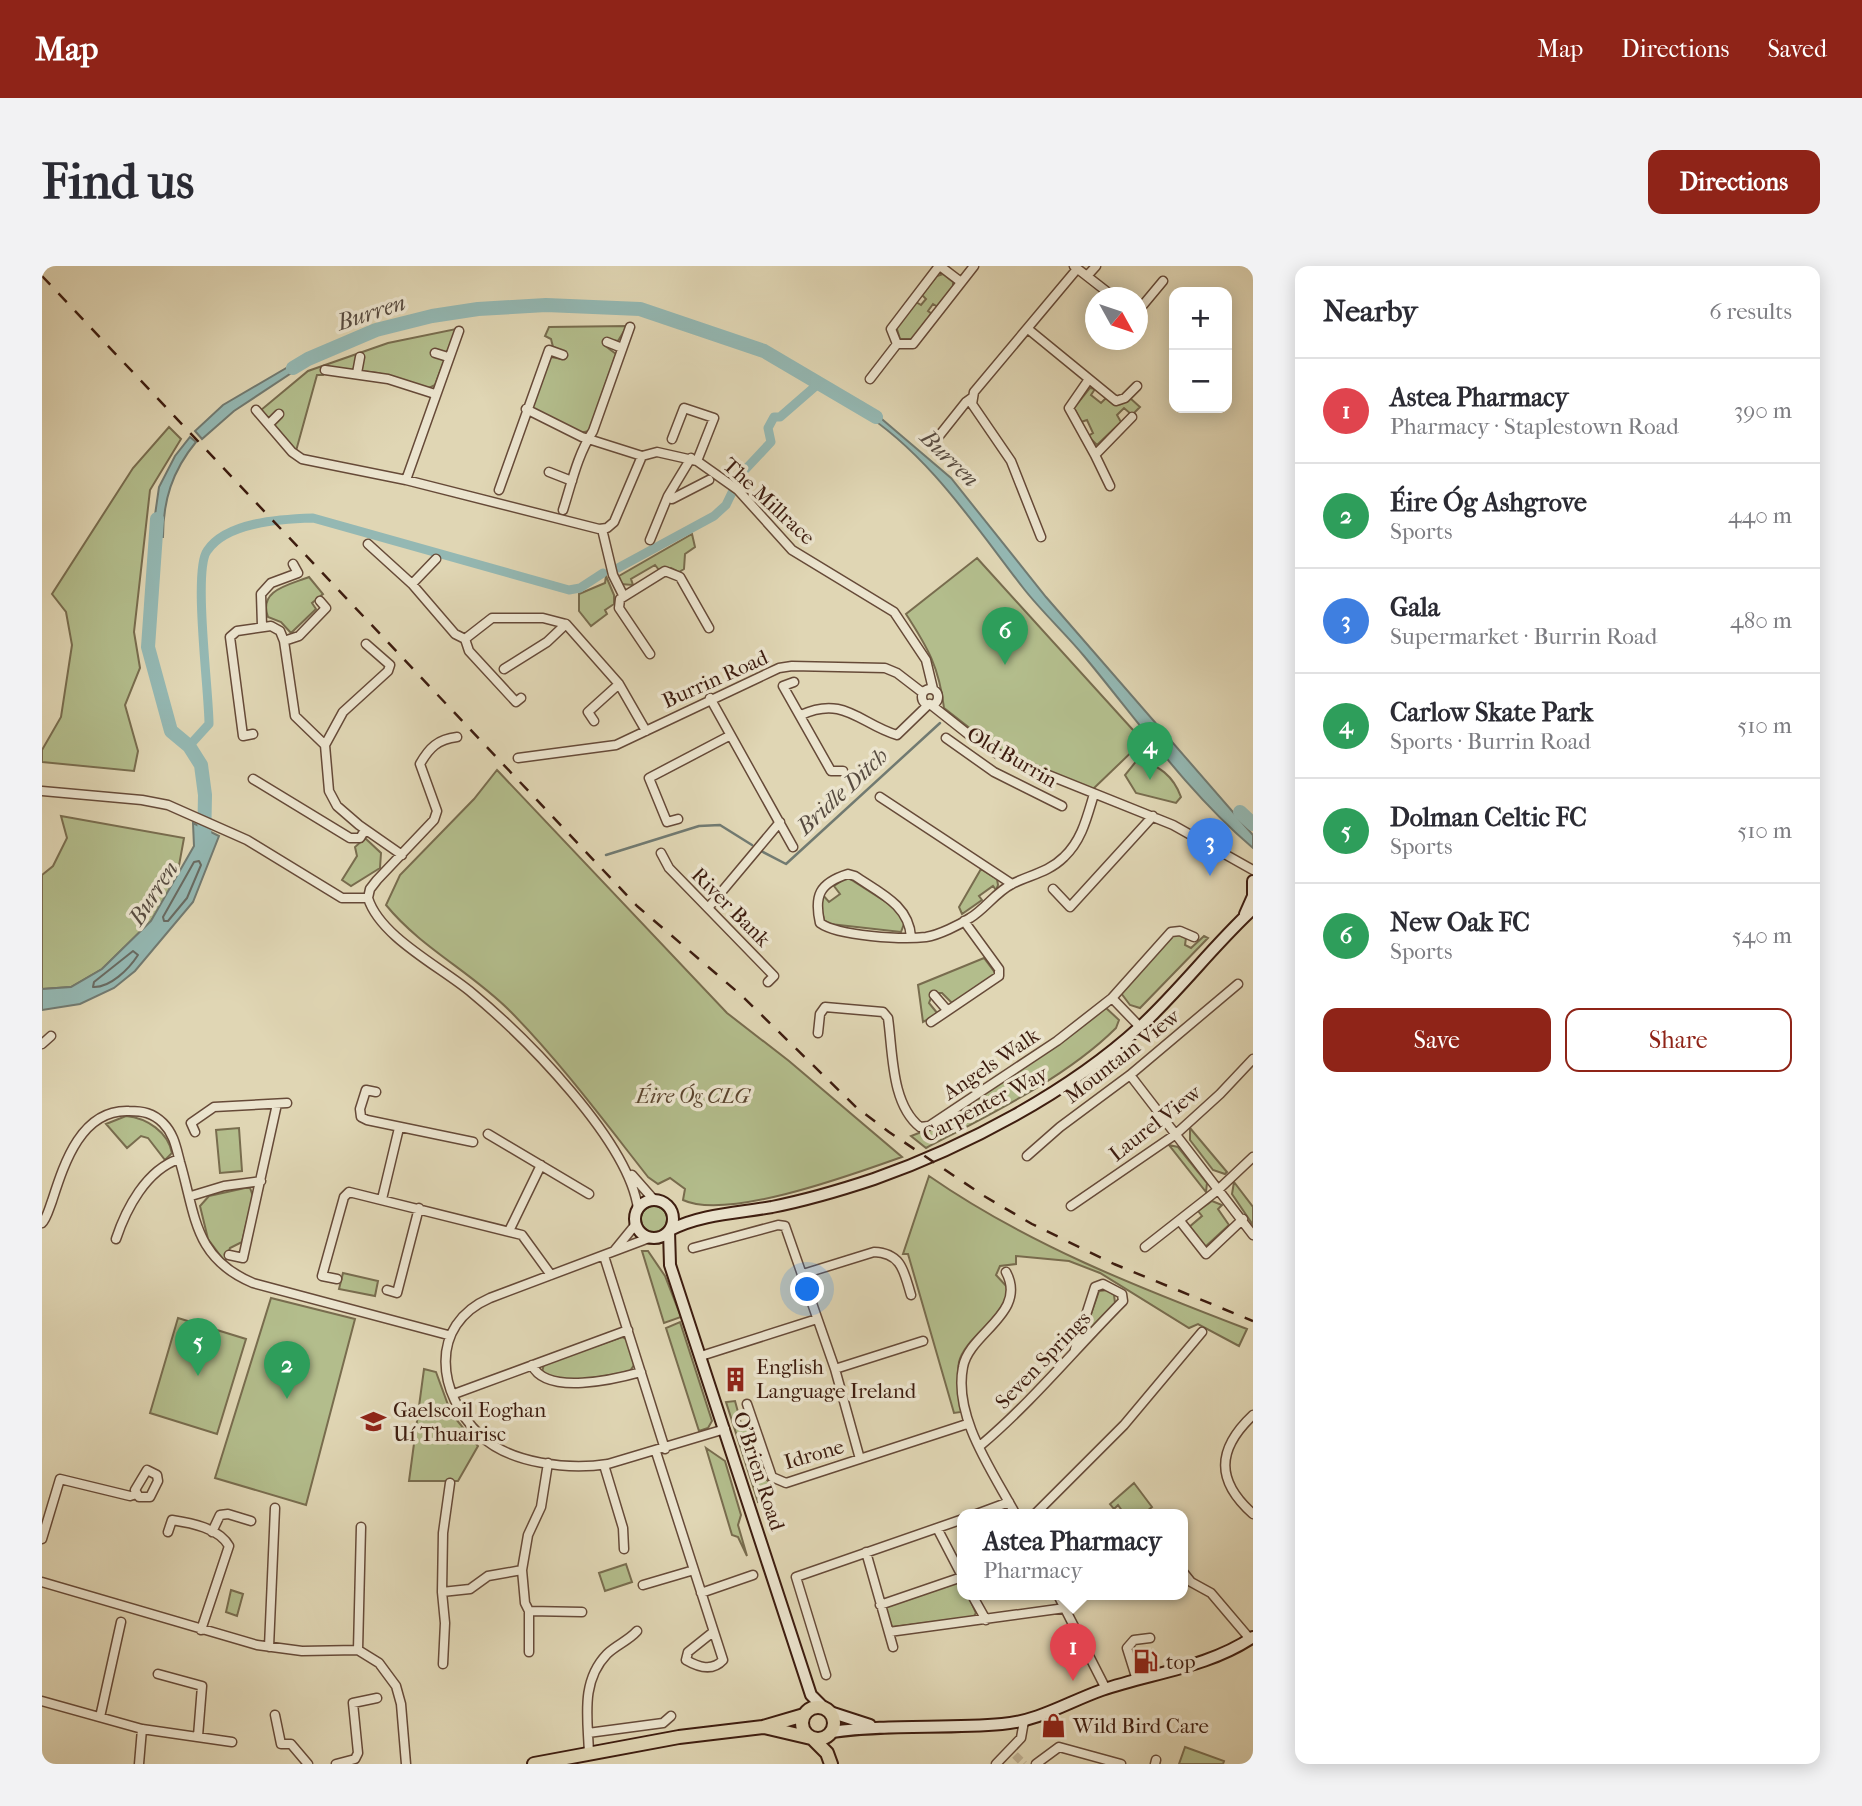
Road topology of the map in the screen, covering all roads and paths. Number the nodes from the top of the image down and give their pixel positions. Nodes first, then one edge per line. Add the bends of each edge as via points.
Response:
1 (939, 266) edge
2 (974, 266) edge
3 (1096, 266) edge
4 (1075, 267) edge
5 (1087, 276) junction
6 (1163, 281) dead end
7 (961, 282) junction
8 (1101, 287) edge
9 (1148, 299) edge
10 (630, 327) dead end
11 (1028, 329) junction
12 (459, 331) dead end
13 (607, 342) dead end
14 (897, 344) junction
15 (622, 348) junction
16 (435, 353) dead end
17 (563, 355) dead end
18 (360, 357) dead end
19 (448, 358) junction
20 (325, 370) dead end
21 (357, 373) junction
22 (870, 379) dead end
23 (1089, 379) junction
24 (1137, 386) dead end
25 (435, 394) junction
26 (973, 397) junction
27 (526, 409) junction
28 (256, 410) dead end
29 (279, 414) dead end
30 (1132, 417) dead end
31 (269, 424) junction
32 (588, 439) junction
33 (672, 439) dead end
34 (935, 441) dead end
35 (1095, 455) junction
36 (642, 456) junction
37 (694, 460) junction
38 (549, 472) dead end
39 (405, 480) junction
40 (709, 480) dead end
41 (572, 481) junction
42 (1110, 486) dead end
43 (499, 490) dead end
44 (668, 496) junction
45 (563, 510) dead end
46 (602, 529) junction
47 (1041, 537) dead end
48 (650, 540) dead end
49 (368, 544) dead end
50 (436, 559) dead end
51 (419, 563) dead end
52 (293, 564) dead end
53 (426, 570) junction
54 (412, 584) junction
55 (623, 595) junction
56 (320, 601) dead end
57 (566, 624) junction
58 (262, 626) junction
59 (709, 628) dead end
60 (466, 639) junction
61 (284, 641) junction
62 (366, 644) dead end
63 (650, 654) dead end
64 (504, 656) dead end
65 (794, 682) dead end
66 (619, 684) junction
67 (522, 698) dead end
68 (710, 698) junction
69 (928, 702) junction
70 (801, 715) junction
71 (594, 721) dead end
72 (646, 730) junction
73 (253, 734) dead end
74 (729, 736) junction
75 (457, 737) dead end
76 (946, 738) dead end
77 (325, 746) junction
78 (1001, 756) junction
79 (518, 758) dead end
80 (843, 771) dead end
81 (994, 772) junction
82 (253, 779) dead end
83 (42, 791) edge
84 (1094, 794) junction
85 (880, 797) dead end
86 (1062, 806) dead end
87 (1153, 816) junction
88 (678, 819) dead end
89 (780, 822) junction
90 (365, 830) junction
91 (793, 847) dead end
92 (661, 852) dead end
93 (402, 855) junction
94 (1243, 865) junction
95 (1253, 870) edge
96 (1012, 884) junction
97 (1054, 889) dead end
98 (1253, 889) edge
99 (368, 898) junction
100 (708, 908) junction
101 (1253, 909) edge
102 (1242, 919) junction
103 (964, 921) junction
104 (911, 937) junction
105 (1195, 937) dead end
106 (768, 982) dead end
107 (1238, 984) dead end
108 (934, 995) dead end
109 (1112, 998) junction
110 (947, 1010) junction
111 (931, 1022) dead end
112 (1140, 1027) junction
113 (818, 1033) dead end
114 (51, 1036) dead end
115 (42, 1044) edge
116 (1253, 1059) edge
117 (1130, 1075) junction
118 (376, 1092) dead end
119 (287, 1103) dead end
120 (277, 1104) junction
121 (399, 1128) junction
122 (195, 1132) dead end
123 (1176, 1134) junction
124 (488, 1135) dead end
125 (473, 1142) dead end
126 (1027, 1156) dead end
127 (1253, 1157) edge
128 (179, 1159) junction
129 (541, 1165) junction
130 (627, 1171) junction
131 (261, 1181) junction
132 (1219, 1189) junction
133 (589, 1194) dead end
134 (191, 1196) junction
135 (382, 1199) junction
136 (654, 1200) junction
137 (1071, 1206) dead end
138 (419, 1208) junction
139 (669, 1208) junction
140 (638, 1209) junction
141 (1243, 1219) junction
142 (691, 1220) junction
143 (1180, 1221) junction
144 (42, 1223) edge
145 (636, 1224) junction
146 (669, 1230) junction
147 (509, 1231) junction
148 (1253, 1235) edge
149 (650, 1238) junction
150 (116, 1240) dead end
151 (1145, 1247) dead end
152 (693, 1248) dead end
153 (614, 1251) junction
154 (229, 1255) dead end
155 (604, 1256) junction
156 (669, 1258) junction
157 (1006, 1272) dead end
158 (803, 1274) junction
159 (551, 1275) junction
160 (337, 1279) dead end
161 (387, 1290) dead end
162 (911, 1295) dead end
163 (817, 1319) junction
164 (628, 1330) junction
165 (1202, 1332) dead end
166 (448, 1335) junction
167 (923, 1341) dead end
168 (1075, 1349) junction
169 (701, 1356) junction
170 (532, 1365) junction
171 (835, 1369) junction
172 (641, 1372) junction
173 (454, 1394) junction
174 (747, 1404) dead end
175 (1253, 1415) edge
176 (967, 1424) junction
177 (725, 1429) junction
178 (982, 1450) junction
179 (660, 1451) junction
180 (860, 1459) junction
181 (548, 1463) junction
182 (604, 1465) junction
183 (450, 1483) dead end
184 (136, 1494) dead end
185 (1009, 1502) junction
186 (275, 1508) dead end
187 (990, 1509) edge
188 (1013, 1509) edge
189 (1040, 1509) edge
190 (1253, 1514) edge
191 (251, 1521) dead end
192 (957, 1521) edge
193 (361, 1527) dead end
194 (937, 1528) junction
195 (212, 1531) junction
196 (168, 1532) dead end
197 (42, 1538) edge
198 (624, 1549) dead end
199 (866, 1552) junction
200 (957, 1568) edge
201 (522, 1570) junction
202 (694, 1570) junction
203 (753, 1575) dead end
204 (1188, 1578) edge
205 (957, 1580) edge
206 (42, 1582) edge
207 (643, 1585) dead end
208 (442, 1592) junction
209 (701, 1593) junction
210 (975, 1600) edge
211 (1061, 1600) edge
212 (880, 1605) junction
213 (1065, 1608) junction
214 (529, 1611) junction
215 (582, 1612) dead end
216 (986, 1620) junction
217 (121, 1622) dead end
218 (201, 1630) junction
219 (637, 1631) dead end
220 (713, 1632) junction
221 (889, 1632) junction
222 (1150, 1638) dead end
223 (1252, 1641) edge
224 (269, 1647) junction
225 (893, 1647) dead end
226 (358, 1650) junction
227 (529, 1652) dead end
228 (443, 1664) dead end
229 (158, 1674) dead end
230 (826, 1675) dead end
231 (1137, 1680) junction
232 (1105, 1689) junction
233 (811, 1695) junction
234 (377, 1698) dead end
235 (42, 1700) edge
236 (828, 1711) junction
237 (275, 1714) dead end
238 (805, 1714) junction
239 (671, 1716) dead end
240 (100, 1717) junction
241 (1024, 1721) junction
242 (763, 1727) junction
243 (876, 1727) junction
244 (142, 1729) junction
245 (831, 1732) junction
246 (588, 1733) junction
247 (198, 1736) junction
248 (812, 1738) junction
249 (232, 1741) dead end
250 (589, 1754) junction
251 (829, 1759) edge
252 (139, 1764) edge
253 (308, 1764) edge
254 (336, 1764) edge
255 (406, 1764) edge
256 (534, 1764) edge
257 (996, 1764) edge
258 (1036, 1764) edge
259 (1121, 1764) edge

1 - 7 street
1 - 14 street via 891,329
2 - 7 street
3 - 5 street
4 - 5 street
4 - 11 street
5 - 8 street
6 - 9 street
7 - 14 street via 913,344
10 - 15 street
11 - 23 street
11 - 26 street
12 - 19 street
13 - 15 street
14 - 22 street
15 - 32 street
16 - 19 street
17 - 27 street via 549,350
18 - 21 street
19 - 25 street
20 - 21 street
21 - 25 street
23 - 24 street via 1116,401
23 - 35 street via 1069,408
25 - 39 street
26 - 34 street
26 - 47 street via 972,404 1011,461
27 - 32 street, The Millrace
27 - 43 street
28 - 31 street
29 - 31 street
30 - 35 street
31 - 39 street via 302,459
32 - 36 street, The Millrace
32 - 41 street
33 - 37 street via 681,429 684,408 713,418
35 - 42 street
36 - 37 street, The Millrace via 657,452
36 - 46 street via 614,522
37 - 44 street
37 - 69 street, The Millrace via 735,487 792,550 894,611 926,660 933,689
38 - 41 street
39 - 46 street
40 - 44 street via 672,499
41 - 45 street
44 - 48 street
46 - 55 street
49 - 54 street
50 - 53 street
51 - 53 street
52 - 58 street via 298,573 271,583 261,594
53 - 54 street
54 - 60 street via 455,634
55 - 59 street via 665,571 673,572
55 - 63 street via 619,607
56 - 61 street via 326,608 299,636
57 - 60 street via 543,618 492,618
57 - 64 street via 508,667
57 - 66 street
58 - 61 street via 276,627
58 - 73 street via 237,631 229,642 243,736
60 - 67 street via 469,650 516,702
61 - 77 street via 295,716
62 - 77 street via 390,665 388,671 343,712
65 - 70 street via 783,686
66 - 71 street via 588,712
66 - 72 street
68 - 69 street, Burrin Road via 792,666 885,668 897,673
68 - 72 street, Burrin Road
68 - 74 street
69 - 70 street via 897,735 848,710 815,708
69 - 78 street
70 - 80 street via 831,771
72 - 79 street, Burrin Road via 616,745
74 - 88 street via 649,778 667,822
74 - 89 street
75 - 93 street via 442,739 420,764 437,811
76 - 81 street, Old Burrin
77 - 90 street via 329,791 337,806
78 - 81 street
78 - 84 street
81 - 86 street, Old Burrin
82 - 90 street via 350,838 360,838
83 - 99 street via 142,800 189,813 247,840 342,898
84 - 87 street
84 - 96 street via 1078,840 1063,858 1041,874
85 - 96 street
87 - 94 street
87 - 97 street via 1070,907
89 - 91 street
89 - 100 street
90 - 93 street
92 - 100 street, River Bank via 668,868
93 - 99 street via 370,889
94 - 95 street
94 - 98 street
96 - 103 street
98 - 102 street, Carpenter Way
99 - 130 street via 381,923 472,993 529,1046 579,1102
100 - 106 street, River Bank via 774,976
101 - 102 street, Carpenter Way
102 - 112 street, Carpenter Way
103 - 104 street via 928,937
103 - 110 street via 999,969 999,976
104 - 104 street via 828,929 820,923 815,902 830,884 848,874 855,876 904,910
105 - 109 street, Angels Walk via 1171,932
107 - 117 street, Mountain View
108 - 110 street
109 - 112 street
109 - 113 street, Angels Walk via 929,1126 920,1127 905,1109 888,1018 883,1012 825,1007
110 - 111 street
112 - 142 street, Carpenter Way via 1024,1109 916,1162 814,1197
114 - 115 street
116 - 123 street, Laurel View
117 - 123 street
117 - 126 street, Mountain View
118 - 121 street via 366,1090 361,1117
119 - 120 street
120 - 122 street via 214,1107 191,1123
120 - 131 street
121 - 125 street
121 - 135 street
123 - 132 street
123 - 137 street, Laurel View
124 - 129 street
127 - 132 street
128 - 134 street
128 - 144 street via 175,1141 155,1116 123,1110 101,1117 70,1149
128 - 150 street via 155,1176 126,1208
129 - 133 street
129 - 147 street
130 - 136 street
130 - 140 street
131 - 134 street
131 - 154 street via 243,1258
132 - 141 street
132 - 143 street
134 - 166 street via 204,1244 214,1260 234,1275
135 - 138 street
135 - 160 street via 344,1190 322,1276
136 - 139 street
136 - 140 street
138 - 147 street
138 - 161 street via 397,1293
139 - 142 street
139 - 146 street via 673,1221
140 - 145 street
141 - 143 street via 1206,1254
141 - 148 street
142 - 146 street, Carpenter Way
143 - 151 street
145 - 149 street via 640,1233
145 - 153 street
146 - 149 street
146 - 156 street, O'Brien Road
147 - 159 street via 531,1243
149 - 153 street
149 - 156 street, O'Brien Road
152 - 158 street, Idrone via 785,1226
153 - 155 street
155 - 159 street
155 - 164 street
156 - 169 street, O'Brien Road
157 - 176 street, Seven Springs via 1011,1280 1010,1298 995,1324 966,1354 962,1369
158 - 162 street via 886,1252 902,1264
158 - 163 street, Idrone
159 - 166 street via 478,1303
163 - 169 street
163 - 171 street, Idrone
164 - 170 street
164 - 172 street
165 - 189 street via 1124,1425
166 - 173 street via 445,1360
167 - 171 street
168 - 168 street, Seven Springs via 1095,1287 1104,1284 1122,1294 1124,1301
168 - 178 street, Seven Springs
169 - 177 street, O'Brien Road
170 - 172 street via 545,1378 562,1381 615,1380
170 - 173 street
171 - 180 street, Idrone
172 - 179 street
173 - 181 street via 480,1436 505,1452
174 - 180 street, Idrone via 772,1478 778,1482
175 - 190 street via 1227,1452 1224,1470 1233,1494
176 - 178 street, Seven Springs
176 - 180 street, Idrone
177 - 179 street
177 - 233 street, O'Brien Road
178 - 185 street
179 - 182 street
179 - 202 street
181 - 182 street
181 - 201 street via 541,1507 528,1535
182 - 198 street via 623,1528
183 - 208 street
184 - 197 street via 60,1479
185 - 187 street
185 - 188 street
186 - 224 street
191 - 195 street via 220,1515
192 - 194 street
193 - 226 street
194 - 199 street
194 - 200 street
195 - 196 street via 172,1520
195 - 218 street via 226,1540 230,1552
199 - 212 street
199 - 230 street via 796,1577
201 - 208 street via 488,1576 470,1589
201 - 214 street
202 - 207 street
202 - 209 street
203 - 209 street
204 - 223 street via 1211,1593
205 - 212 street
206 - 218 street
208 - 228 street
209 - 220 street
210 - 216 street
211 - 213 street
212 - 221 street
213 - 216 street
213 - 232 street
214 - 215 street
214 - 227 street
216 - 221 street
217 - 240 street
218 - 224 street
219 - 246 street via 610,1651 591,1676
220 - 220 street via 688,1652 686,1660 700,1668 723,1660
221 - 225 street
222 - 231 street via 1134,1640 1127,1648
223 - 231 street
224 - 226 street
226 - 255 street via 379,1663 396,1686
229 - 247 street via 202,1686
231 - 232 street
232 - 241 street
233 - 236 street, O'Brien Road
233 - 238 street
234 - 254 street via 353,1703 358,1753 355,1759
235 - 240 street
236 - 238 main road via 815,1707
236 - 243 street
236 - 245 main road via 834,1722
237 - 253 street via 281,1744 291,1744
238 - 242 main road
238 - 248 main road via 803,1728
239 - 246 street via 663,1723
240 - 244 street
241 - 243 street
241 - 257 street via 1012,1752
242 - 248 main road
242 - 250 main road
243 - 245 street
244 - 247 street
244 - 252 street
245 - 248 main road via 822,1739
245 - 251 main road
246 - 250 street
247 - 249 street
248 - 251 main road
250 - 256 main road
258 - 259 street via 1059,1747

